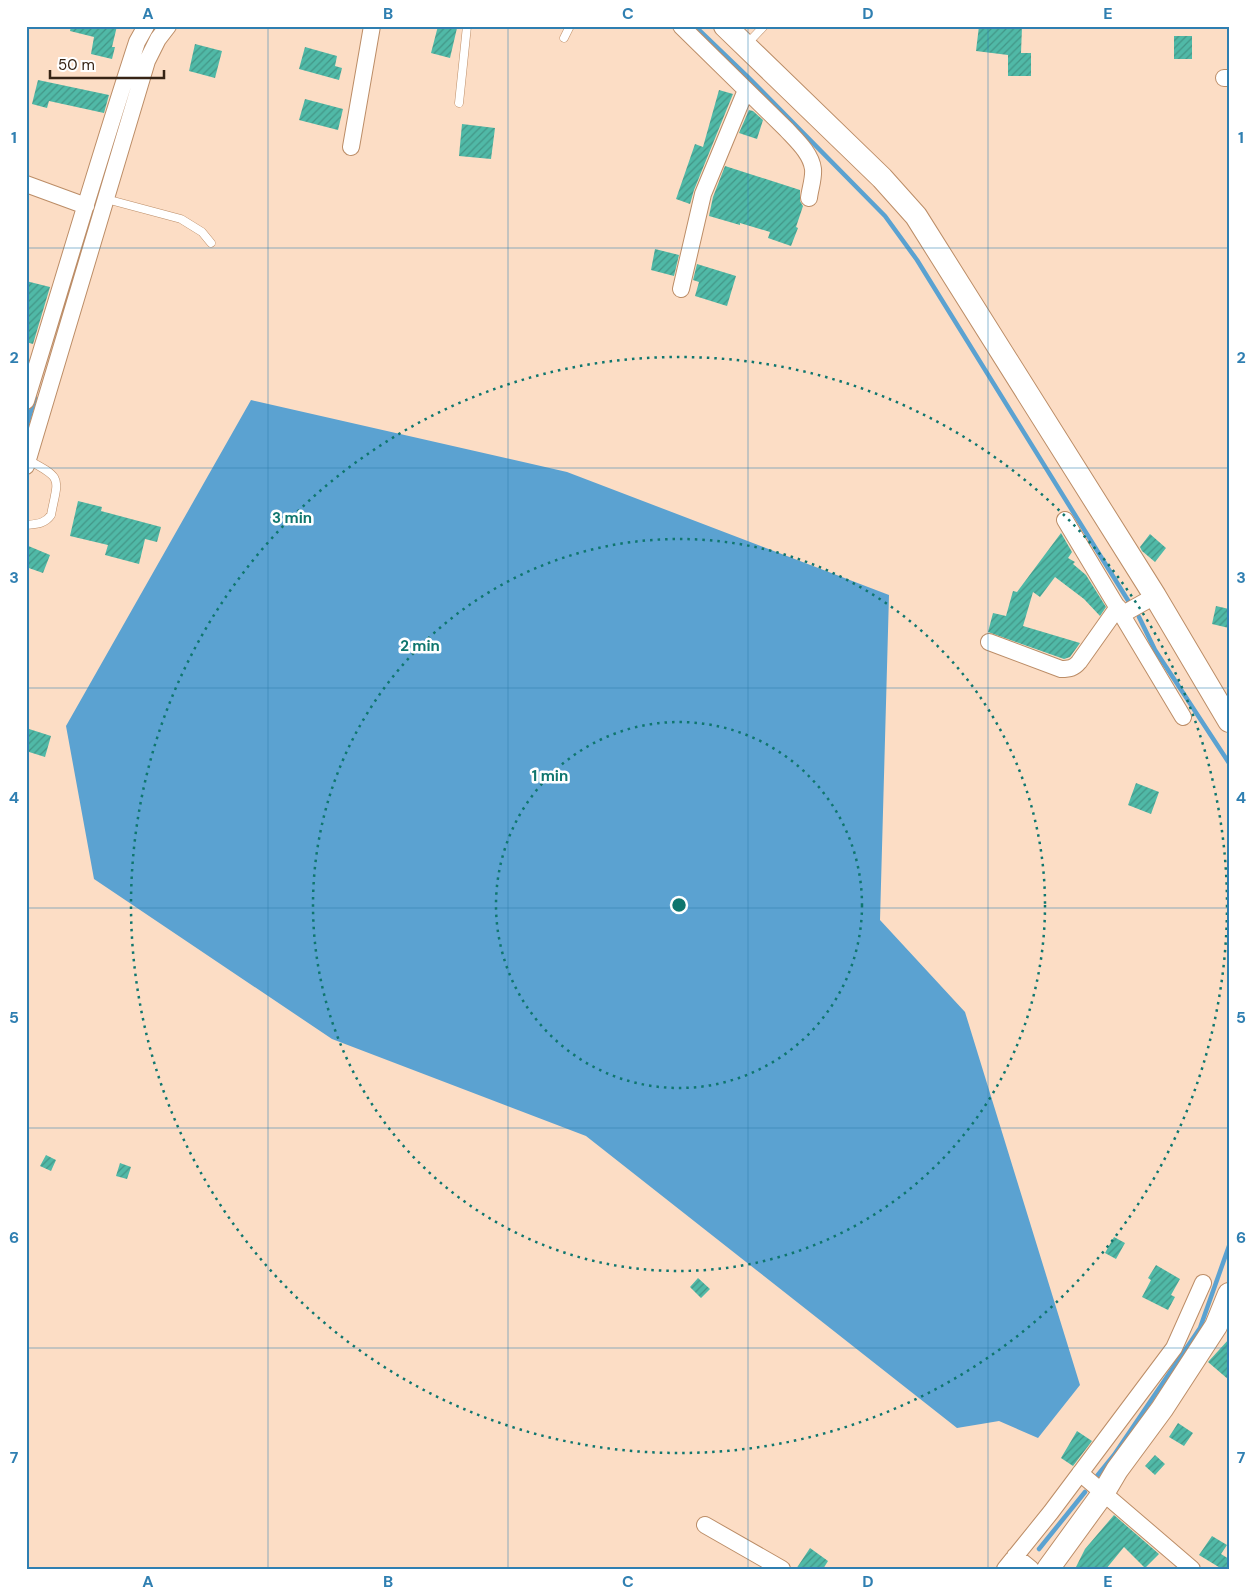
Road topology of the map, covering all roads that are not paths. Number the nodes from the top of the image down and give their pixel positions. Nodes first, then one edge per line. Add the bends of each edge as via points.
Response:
1 (146, 26) edge
2 (168, 26) edge
3 (372, 26) edge
4 (467, 26) edge
5 (570, 26) edge
6 (681, 26) edge
7 (725, 26) edge
8 (764, 26) edge
9 (564, 38) dead end
10 (745, 46) junction
11 (746, 90) junction
12 (459, 103) dead end
13 (351, 147) dead end
14 (26, 184) edge
15 (809, 198) dead end
16 (106, 199) junction
17 (86, 206) junction
18 (211, 243) dead end
19 (681, 289) dead end
20 (26, 401) edge
21 (27, 462) edge
22 (1065, 520) dead end
23 (26, 525) edge
24 (1155, 596) junction
25 (1120, 610) junction
26 (989, 642) dead end
27 (1183, 717) dead end
28 (1229, 721) edge
29 (1203, 1283) dead end
30 (1229, 1294) edge
31 (1080, 1473) junction
32 (1104, 1492) junction
33 (705, 1525) dead end
34 (1010, 1562) edge
35 (782, 1569) edge
36 (1032, 1569) edge
37 (1048, 1569) edge
38 (1192, 1569) edge

1 - 17 street via 100,153
2 - 16 street via 147,61
3 - 13 street
4 - 12 lane
5 - 9 lane
6 - 11 street
7 - 10 street
8 - 10 lane
10 - 24 street via 882,178 916,216
11 - 15 street via 810,158 813,170
11 - 19 street via 703,194
14 - 17 street
16 - 18 lane via 181,218 202,232
16 - 21 street
17 - 20 street
21 - 23 lane via 49,471 57,483 49,519
22 - 25 street
24 - 25 street
24 - 28 street
25 - 26 street via 1080,662 1069,669 1061,669
25 - 27 street
29 - 31 street via 1174,1348
30 - 32 street via 1216,1326
31 - 32 street
31 - 34 street
32 - 37 street
32 - 38 street
33 - 35 street
34 - 36 street

